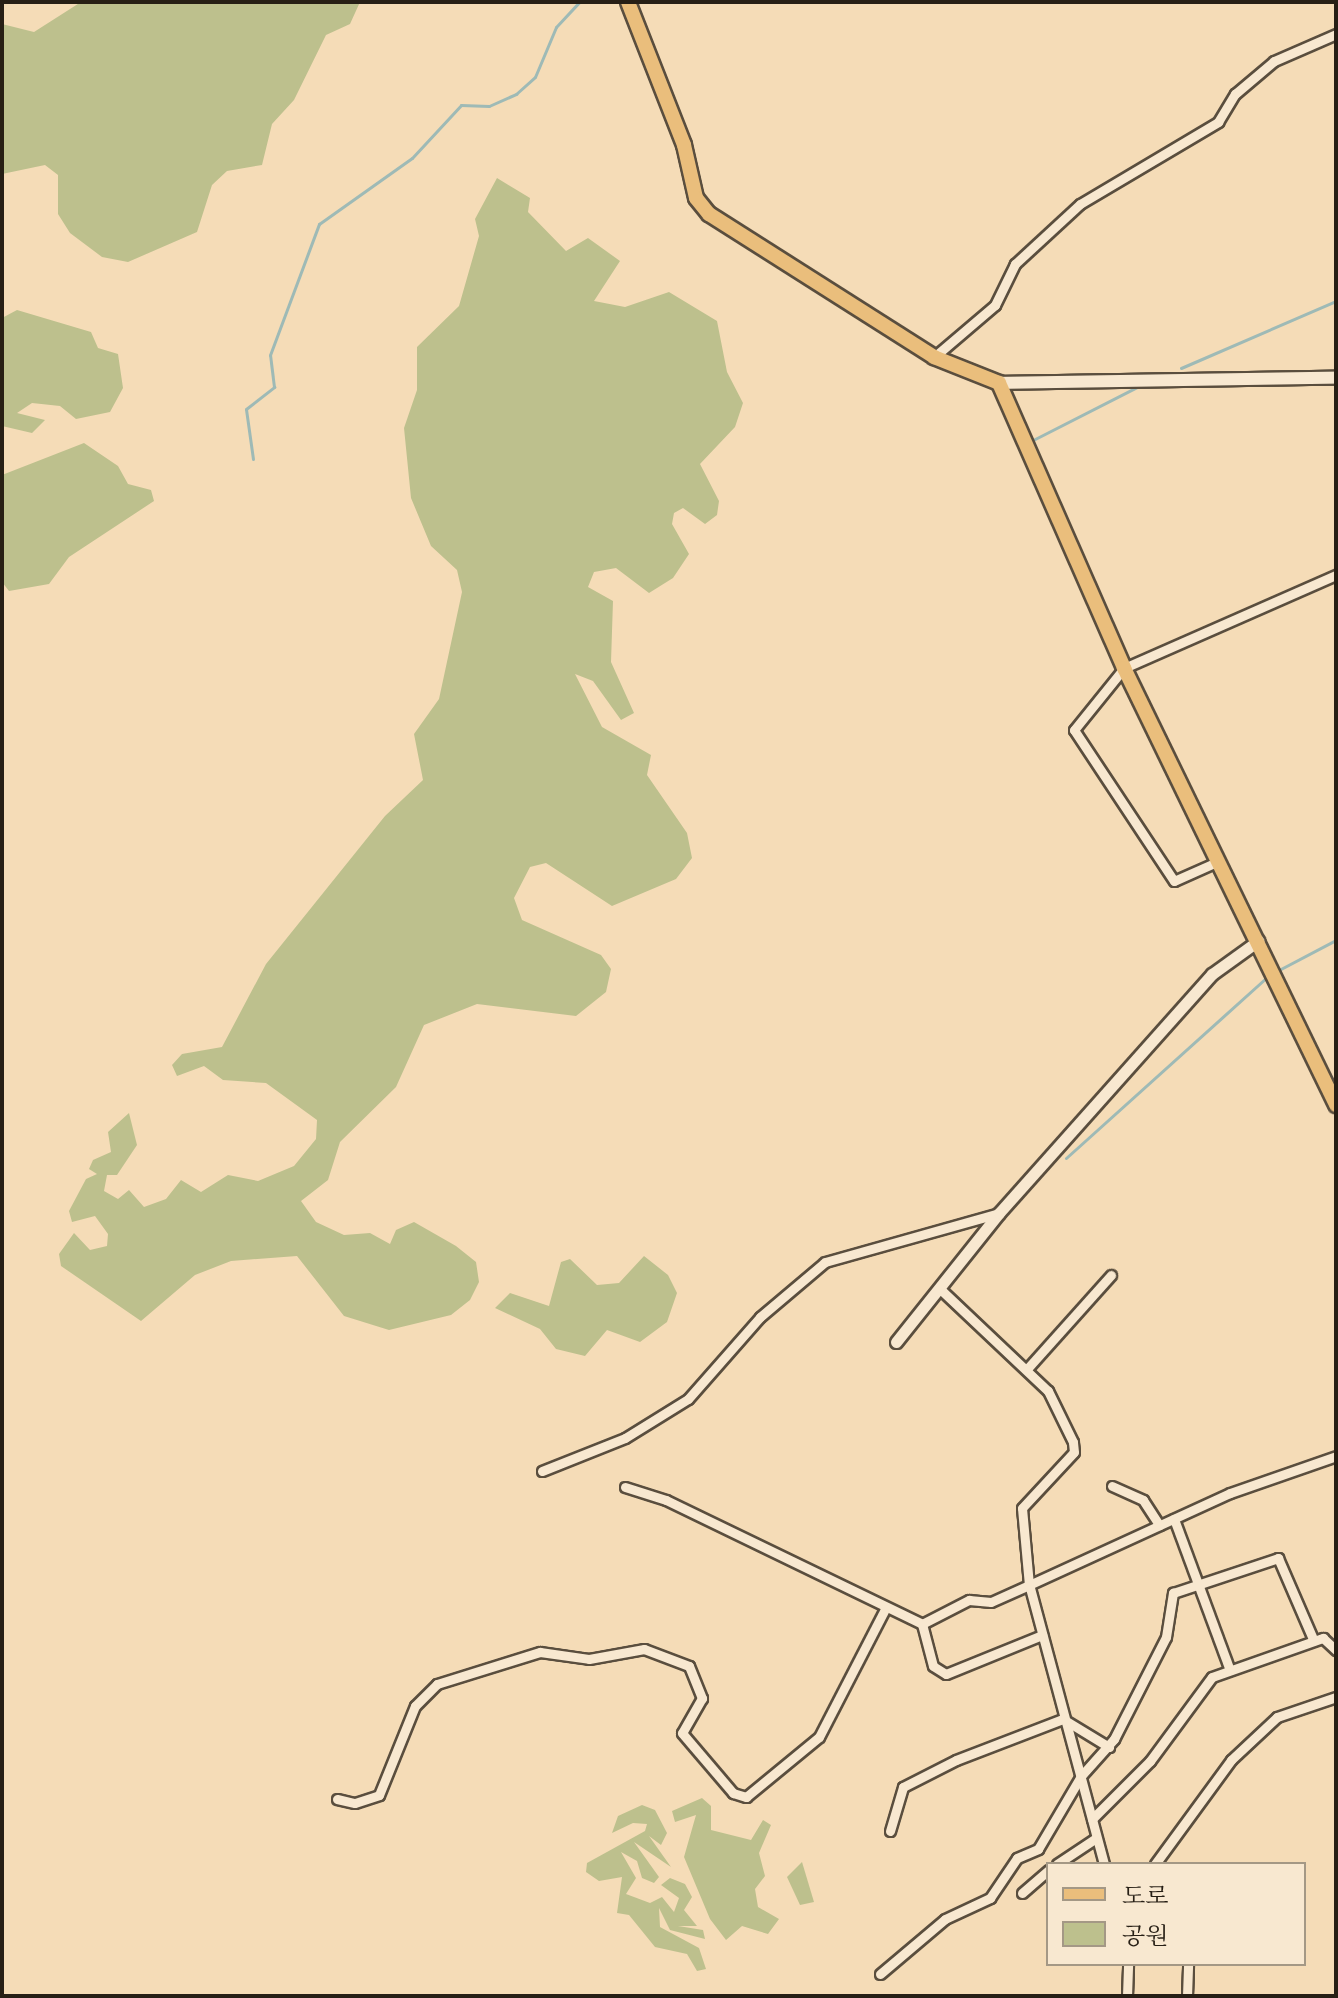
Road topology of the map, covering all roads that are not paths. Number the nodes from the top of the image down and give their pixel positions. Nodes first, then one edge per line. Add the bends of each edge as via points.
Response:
1 (628, 2) edge
2 (1336, 34) edge
3 (934, 357) junction
4 (1336, 378) edge
5 (999, 383) junction
6 (1336, 575) edge
7 (1124, 668) junction
8 (1219, 861) junction
9 (1258, 941) junction
10 (1336, 1105) edge
11 (999, 1213) junction
12 (1111, 1275) dead end
13 (940, 1289) junction
14 (896, 1342) dead end
15 (1027, 1369) junction
16 (1336, 1456) edge
17 (542, 1471) dead end
18 (1112, 1486) dead end
19 (625, 1487) dead end
20 (1174, 1519) junction
21 (1159, 1525) junction
22 (1196, 1584) junction
23 (1029, 1585) junction
24 (885, 1609) junction
25 (922, 1624) junction
26 (1042, 1635) junction
27 (1314, 1641) junction
28 (1336, 1650) edge
29 (1230, 1670) junction
30 (1336, 1697) edge
31 (1063, 1719) junction
32 (1109, 1747) junction
33 (1081, 1776) junction
34 (337, 1799) dead end
35 (1092, 1819) junction
36 (890, 1831) dead end
37 (1096, 1838) junction
38 (1060, 1862) edge
39 (1103, 1862) edge
40 (1156, 1862) edge
41 (1046, 1872) edge
42 (1022, 1893) dead end
43 (1128, 1966) edge
44 (1188, 1966) edge
45 (880, 1974) dead end
46 (1127, 1996) edge
47 (1187, 1996) edge

1 - 3 main road via 684,145 696,198 709,214
2 - 3 street via 1274,61 1235,94 1218,122 1080,204 1015,264 995,305
3 - 5 main road
4 - 5 main road
5 - 7 main road
6 - 7 street
7 - 8 main road
7 - 8 street via 1074,730 1174,881
8 - 9 main road
9 - 10 main road
9 - 11 street via 1212,974
11 - 13 street
11 - 17 street via 825,1262 760,1317 688,1399 613,1444
12 - 15 street
13 - 14 street
13 - 15 street
15 - 23 street via 1048,1391 1074,1452 1022,1508
16 - 20 street
18 - 21 street via 1143,1500
19 - 24 street via 666,1500
20 - 21 street
20 - 22 street
21 - 23 street
22 - 27 street via 1278,1558
22 - 29 street
22 - 32 street via 1167,1600 1166,1637
23 - 25 street via 991,1602 969,1600
23 - 26 street
24 - 25 street
24 - 34 street via 819,1737 746,1797 733,1793 682,1733 702,1698 689,1666 644,1649 589,1659 540,1652 437,1684 415,1706 379,1795 355,1803
25 - 26 street via 933,1666 946,1674
26 - 31 street
27 - 28 street via 1333,1641
27 - 29 street
29 - 35 street via 1208,1681 1150,1761
30 - 40 street via 1277,1717 1231,1760
31 - 32 street
31 - 33 street
31 - 36 street via 903,1787
32 - 33 street
33 - 35 street
33 - 45 street via 1038,1849 1017,1858 990,1898 945,1919
35 - 37 street
37 - 38 street
37 - 39 street
41 - 42 street
43 - 46 street
44 - 47 street

